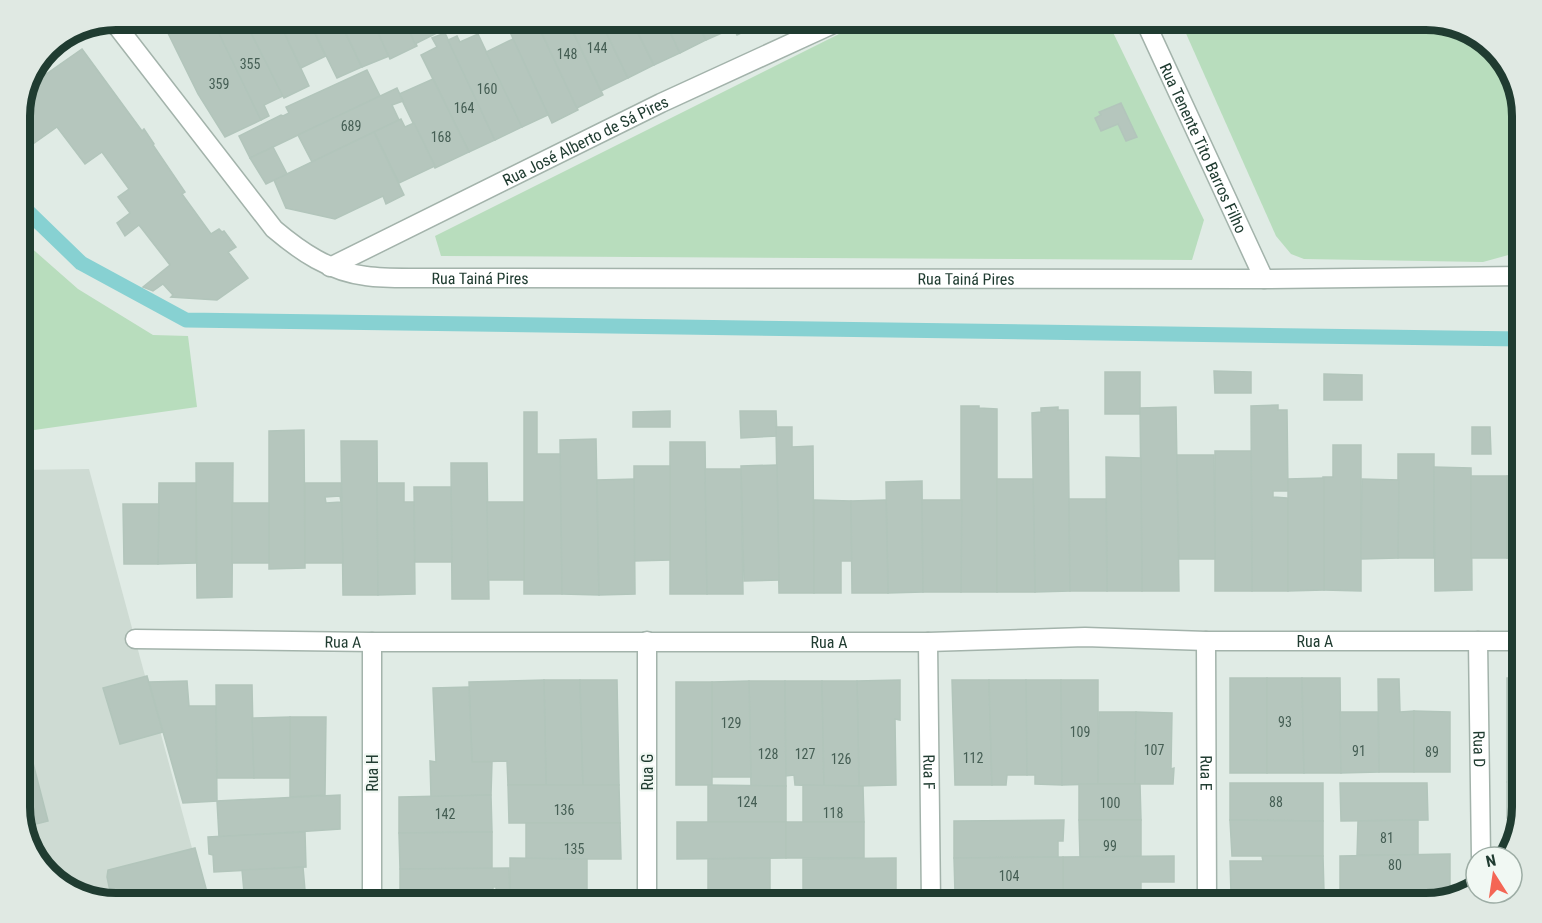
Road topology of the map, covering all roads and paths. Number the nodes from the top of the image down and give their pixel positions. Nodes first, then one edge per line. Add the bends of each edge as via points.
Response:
1 (120, 30) edge
2 (822, 30) edge
3 (1149, 30) edge
4 (330, 267) junction
5 (1512, 276) edge
6 (1264, 279) junction
7 (135, 639) dead end
8 (647, 641) junction
9 (1206, 641) junction
10 (1478, 641) junction
11 (1512, 641) edge
12 (372, 642) junction
13 (928, 642) junction
14 (1480, 845) edge
15 (372, 893) edge
16 (647, 893) edge
17 (930, 893) edge
18 (1207, 893) edge

1 - 4 street via 274,229 298,249
2 - 4 street, Rua José Alberto de Sá Pires via 661,103
3 - 6 street, Rua Tenente Tito Barros Filho
4 - 6 street, Rua Tainá Pires via 364,276 409,278
5 - 6 street, Rua Tainá Pires
7 - 12 street, Rua A
8 - 12 street, Rua A
8 - 13 street, Rua A
8 - 16 street, Rua G
9 - 10 street, Rua A
9 - 13 street, Rua A via 1085,637
9 - 18 street, Rua E
10 - 11 street, Rua A
10 - 14 street, Rua D
12 - 15 street, Rua H
13 - 17 street, Rua F

